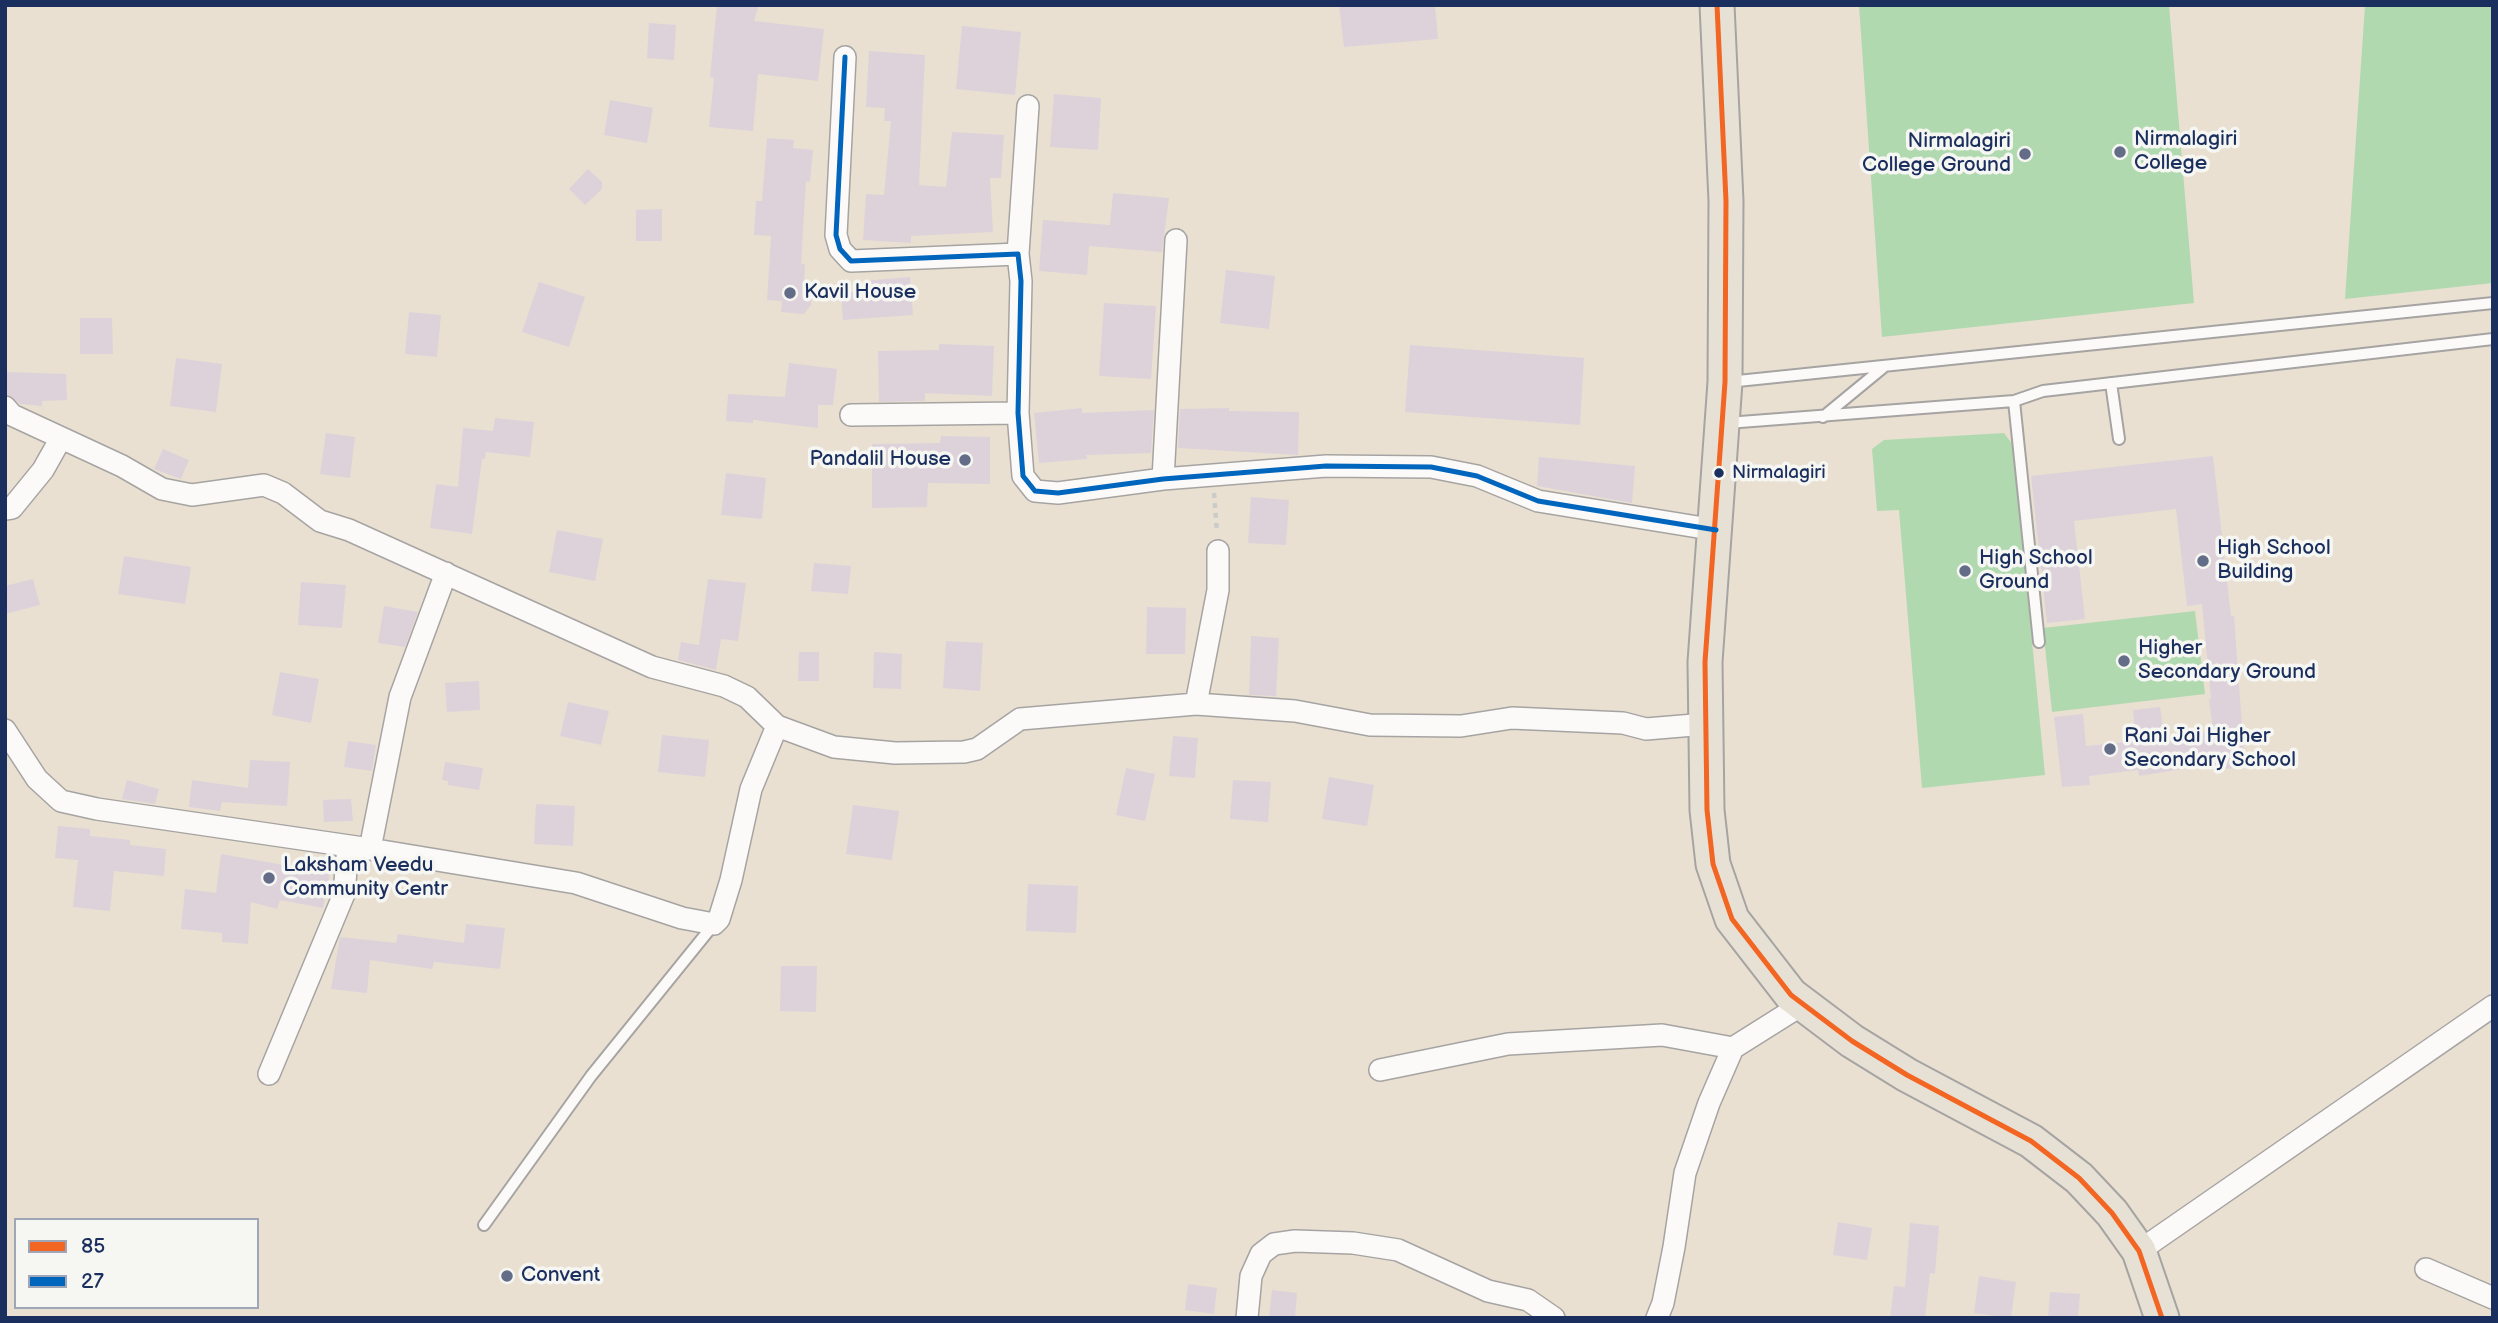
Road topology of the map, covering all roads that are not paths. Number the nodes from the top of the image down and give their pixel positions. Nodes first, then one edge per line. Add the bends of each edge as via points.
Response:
1 (1717, 5) edge
2 (845, 57) dead end
3 (1028, 106) dead end
4 (1176, 240) dead end
5 (1018, 254) junction
6 (2493, 303) edge
7 (2493, 339) edge
8 (1885, 366) junction
9 (1725, 382) junction
10 (2111, 383) junction
11 (2014, 401) junction
12 (5, 407) edge
13 (1018, 413) junction
14 (851, 415) dead end
15 (1823, 417) junction
16 (1724, 424) junction
17 (61, 438) junction
18 (2119, 439) dead end
19 (1163, 480) junction
20 (5, 509) edge
21 (1716, 530) junction
22 (1218, 551) road end
23 (446, 573) junction
24 (2039, 642) dead end
25 (1196, 704) junction
26 (1706, 724) junction
27 (778, 726) junction
28 (5, 730) edge
29 (359, 847) junction
30 (714, 923) junction
31 (1803, 1004) junction
32 (2493, 1006) edge
33 (1733, 1048) junction
34 (1380, 1070) dead end
35 (269, 1074) dead end
36 (484, 1225) dead end
37 (2139, 1251) junction
38 (2426, 1269) dead end
39 (2493, 1298) edge
40 (1247, 1318) edge
41 (1554, 1318) edge
42 (1657, 1318) edge
43 (2162, 1318) edge

1 - 9 main road via 1726,201
2 - 5 street via 839,249 851,261
3 - 5 street
4 - 19 street
5 - 13 street
6 - 8 lane
7 - 10 lane
8 - 9 lane
8 - 15 lane
9 - 16 main road
10 - 11 lane via 2043,391
10 - 18 lane
11 - 15 lane
11 - 24 lane
12 - 17 street via 12,415
13 - 14 street
13 - 19 street via 1023,476 1035,491 1058,493
15 - 16 lane
16 - 21 main road
17 - 20 street via 43,470 12,508
17 - 23 street via 162,489 192,495 264,485 283,493 320,521
19 - 21 street via 1326,466 1432,467 1477,476 1538,500
21 - 26 main road via 1704,662
22 - 25 street via 1218,590
23 - 27 street via 652,667 724,686 747,697
23 - 29 street via 400,697
25 - 26 street via 1295,710 1370,725 1461,726 1512,718 1623,723 1646,729
25 - 27 street via 1020,719 977,749 964,752 895,753 834,747
26 - 31 main road via 1713,864 1728,908 1791,995
27 - 30 street via 751,789 731,880
28 - 29 street via 37,779 61,801
29 - 30 street via 576,883 682,918
29 - 35 street
30 - 36 lane via 591,1076
31 - 33 street
31 - 37 main road via 1907,1075 2031,1141 2079,1178
32 - 37 street
33 - 34 street via 1662,1035 1521,1043
33 - 42 street via 1685,1173
37 - 43 main road
38 - 39 street
40 - 41 street via 1251,1276 1261,1254 1274,1244 1295,1241 1353,1242 1398,1250 1488,1291 1528,1300

